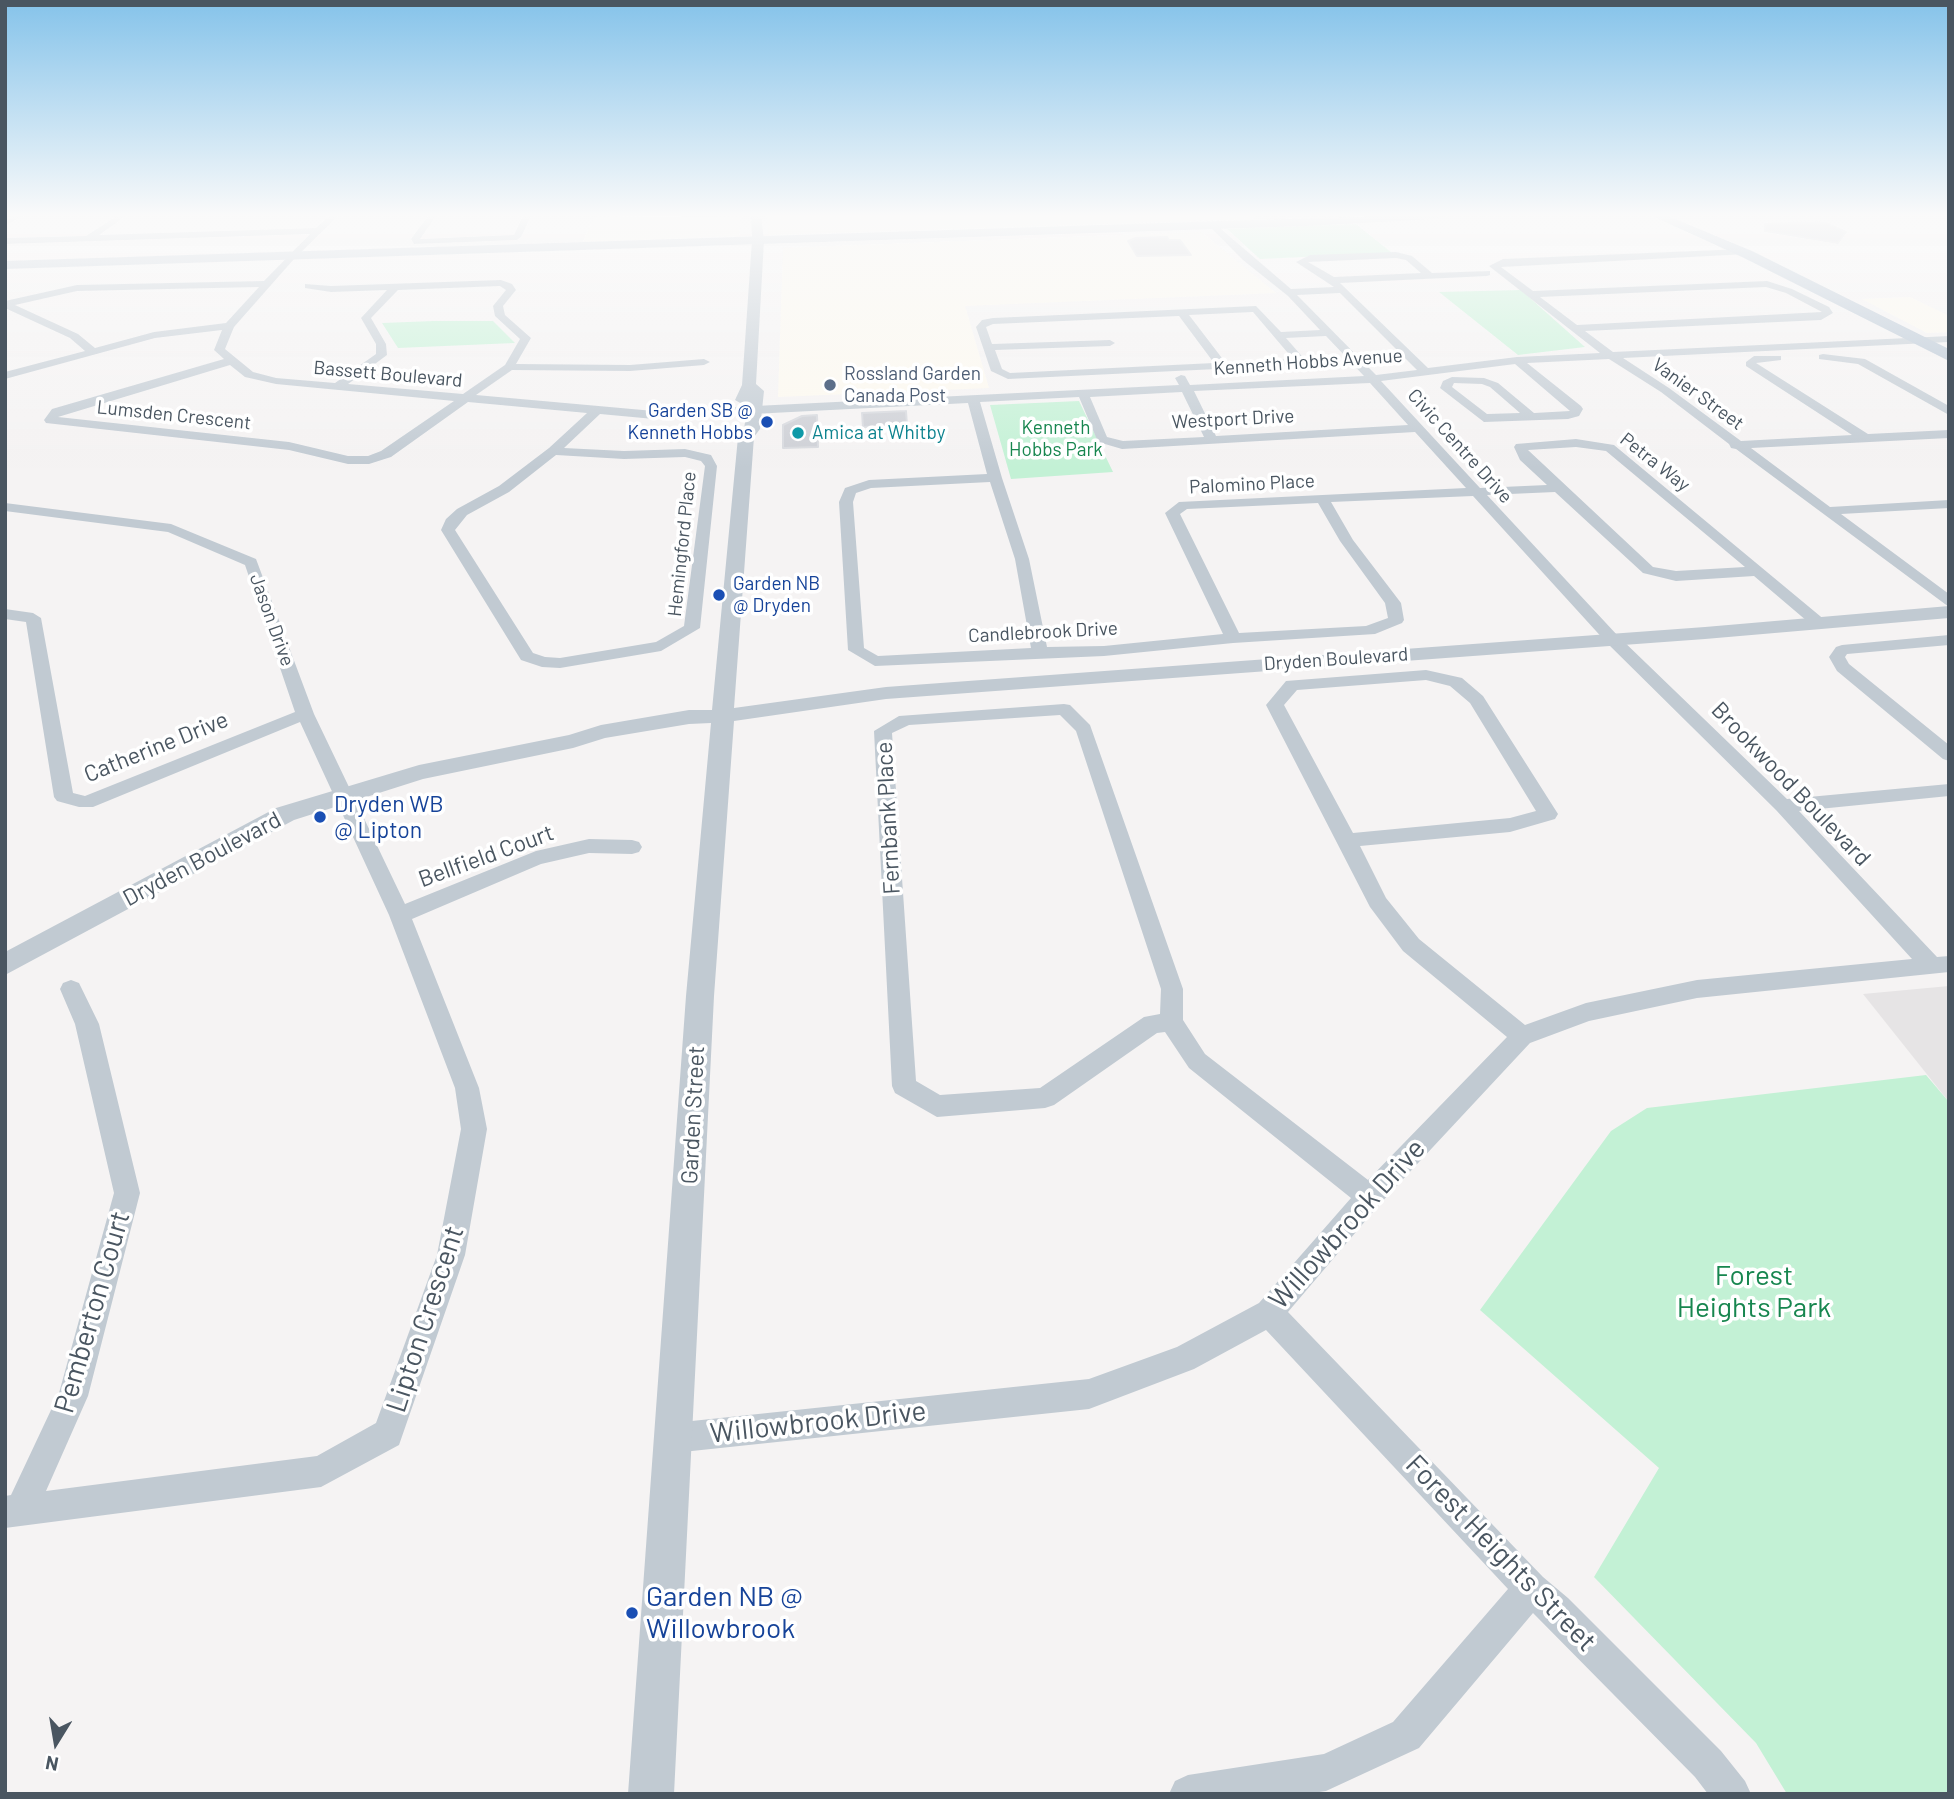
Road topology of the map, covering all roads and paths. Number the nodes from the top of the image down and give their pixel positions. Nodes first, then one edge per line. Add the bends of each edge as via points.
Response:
1 (24, 300) edge
2 (252, 300) edge
3 (383, 300) edge
4 (503, 300) edge
5 (754, 300) edge
6 (1296, 300) edge
7 (1352, 300) edge
8 (1541, 300) edge
9 (1806, 300) edge
10 (1839, 300) edge
11 (1128, 301) dead end
12 (6, 304) edge
13 (1182, 313) junction
14 (1138, 314) junction
15 (1096, 317) junction
16 (229, 326) junction
17 (1575, 328) junction
18 (1327, 333) junction
19 (1278, 335) junction
20 (1949, 339) edge
21 (1919, 340) junction
22 (1110, 343) junction
23 (989, 347) junction
24 (92, 351) junction
25 (1609, 354) junction
26 (1949, 356) edge
27 (1517, 360) junction
28 (230, 361) junction
29 (704, 362) dead end
30 (1222, 366) junction
31 (509, 367) junction
32 (1178, 369) junction
33 (1130, 371) junction
34 (1425, 372) junction
35 (5, 376) edge
36 (1373, 379) junction
37 (338, 386) junction
38 (1185, 387) junction
39 (1083, 393) junction
40 (465, 398) junction
41 (973, 398) junction
42 (748, 409) junction
43 (596, 411) junction
44 (1949, 411) edge
45 (1531, 416) junction
46 (1417, 428) junction
47 (1949, 434) edge
48 (746, 437) joint
49 (1865, 438) junction
50 (1212, 440) junction
51 (1735, 445) junction
52 (553, 451) junction
53 (995, 478) junction
54 (1559, 488) junction
55 (1476, 492) junction
56 (1322, 499) junction
57 (1949, 504) edge
58 (5, 507) edge
59 (1829, 512) junction
60 (1758, 571) junction
61 (1949, 602) edge
62 (1949, 612) edge
63 (5, 614) edge
64 (1820, 624) junction
65 (1233, 638) junction
66 (1612, 639) junction
67 (1949, 640) edge
68 (1040, 652) junction
69 (305, 713) junction
70 (724, 716) junction
71 (1949, 755) edge
72 (1949, 790) edge
73 (342, 795) junction
74 (1783, 806) junction
75 (1348, 839) junction
76 (632, 847) dead end
77 (400, 915) junction
78 (5, 965) edge
79 (1940, 965) edge
80 (71, 989) dead end
81 (1171, 1022) junction
82 (1522, 1036) junction
83 (1369, 1197) junction
84 (1269, 1313) junction
85 (673, 1438) junction
86 (13, 1511) edge
87 (1531, 1589) junction
88 (651, 1794) edge
89 (1188, 1794) edge
90 (1732, 1794) edge

1 - 12 street
2 - 16 street
3 - 37 street via 366,318 382,355
4 - 31 street via 498,306 499,316 526,338
5 - 42 street, Garden Street via 749,386 744,391
6 - 18 street, Civic Centre Drive
7 - 34 street
8 - 17 street, Vanier Street
9 - 17 street via 1828,313 1805,318
10 - 21 main road
11 - 14 street
12 - 24 street via 74,336
13 - 14 street
13 - 19 street via 1254,306
13 - 30 street
14 - 15 street
15 - 22 street
15 - 23 street via 986,322 981,327
16 - 24 street via 154,335
16 - 28 street via 219,350
17 - 25 street, Vanier Street
18 - 19 street
18 - 36 street, Civic Centre Drive
19 - 30 street via 1305,366
20 - 21 street, Kenneth Hobbs Avenue
21 - 25 street, Kenneth Hobbs Avenue
21 - 26 main road
22 - 23 street
22 - 33 street
23 - 33 street via 997,371 1009,376
24 - 35 street
25 - 27 street, Kenneth Hobbs Avenue
25 - 51 street, Vanier Street via 1665,390
27 - 34 street, Kenneth Hobbs Avenue
27 - 45 street via 1577,409 1568,415
28 - 37 street, Bassett Boulevard via 249,375
28 - 40 street, Lumsden Crescent via 56,412 50,420 289,446 348,460 369,460 387,454
29 - 31 street via 630,368
30 - 32 street
31 - 40 street
32 - 33 street
32 - 38 street
34 - 36 street, Kenneth Hobbs Avenue
36 - 38 street, Kenneth Hobbs Avenue
36 - 46 street, Civic Centre Drive
37 - 40 street, Bassett Boulevard
38 - 39 street, Kenneth Hobbs Avenue
38 - 50 street
39 - 41 street, Kenneth Hobbs Avenue
39 - 50 street, Westport Drive via 1102,439 1122,445
40 - 43 street, Bassett Boulevard
41 - 42 street, Kenneth Hobbs Avenue
41 - 53 street
42 - 43 street, Bassett Boulevard via 653,415
42 - 48 street, Garden Street via 738,430
43 - 52 street, Hemingford Place
44 - 49 street via 1853,358 1754,359 1750,364
45 - 45 street via 1484,418 1446,387 1447,383 1472,380 1494,385
46 - 50 street, Westport Drive
46 - 55 street, Civic Centre Drive
47 - 49 street
48 - 70 street, Garden Street
49 - 51 street
51 - 59 street, Vanier Street
52 - 52 street, Hemingford Place via 504,489 463,512 448,530 527,656 560,663 648,648 675,640 692,628 710,466 706,458 685,453 624,456
53 - 68 street via 1022,559
53 - 68 street, Candlebrook Drive via 869,484 850,491 846,502 856,650 875,661
54 - 55 street
54 - 60 street, Petra Way via 1648,570 1676,576
54 - 60 street, Petra Way via 1525,457 1521,447 1576,443 1610,448
55 - 56 street, Palomino Place
55 - 66 street, Civic Centre Drive
56 - 65 street, Palomino Place via 1184,505 1172,513
56 - 65 street, Candlebrook Drive via 1393,603 1396,620 1369,631
57 - 59 street
58 - 69 street, Jason Drive via 171,528 251,562
59 - 61 street, Vanier Street
60 - 64 street, Petra Way
62 - 64 street, Dryden Boulevard
63 - 69 street, Catherine Drive via 33,618 64,797 86,803
64 - 66 street, Dryden Boulevard
65 - 68 street, Candlebrook Drive via 1104,651
66 - 70 street, Dryden Boulevard via 886,693
66 - 74 street, Brookwood Boulevard
67 - 71 street via 1842,650 1837,657 1843,667
69 - 73 street, Jason Drive
70 - 73 street, Dryden Boulevard via 663,735 612,743 573,741 419,772
70 - 85 street, Garden Street via 700,996
72 - 74 street
73 - 77 street, Lipton Crescent
73 - 78 street, Dryden Boulevard via 285,814
74 - 79 street, Brookwood Boulevard
75 - 75 street via 1510,825 1548,814 1477,700 1456,682 1426,675 1292,685 1275,705
75 - 82 street via 1377,902 1411,945
76 - 77 street, Bellfield Court via 589,846 536,858
77 - 86 street, Lipton Crescent via 467,1088 474,1129 452,1255 388,1434 321,1471
79 - 82 street, Willowbrook Drive via 1697,989 1586,1012
80 - 86 street, Pemberton Court via 88,1024 127,1193 74,1396
81 - 81 street, Fernbank Place via 1172,989 1084,729 1064,709 905,720 883,731 904,1086 937,1106 1045,1098 1152,1024
81 - 83 street via 1197,1061
82 - 83 street, Willowbrook Drive
83 - 84 street, Willowbrook Drive
84 - 85 street, Willowbrook Drive via 1184,1359 1089,1394
84 - 87 street, Forest Heights Street
85 - 88 street, Garden Street
87 - 89 street via 1406,1735 1326,1772
87 - 90 street, Forest Heights Street via 1709,1764

